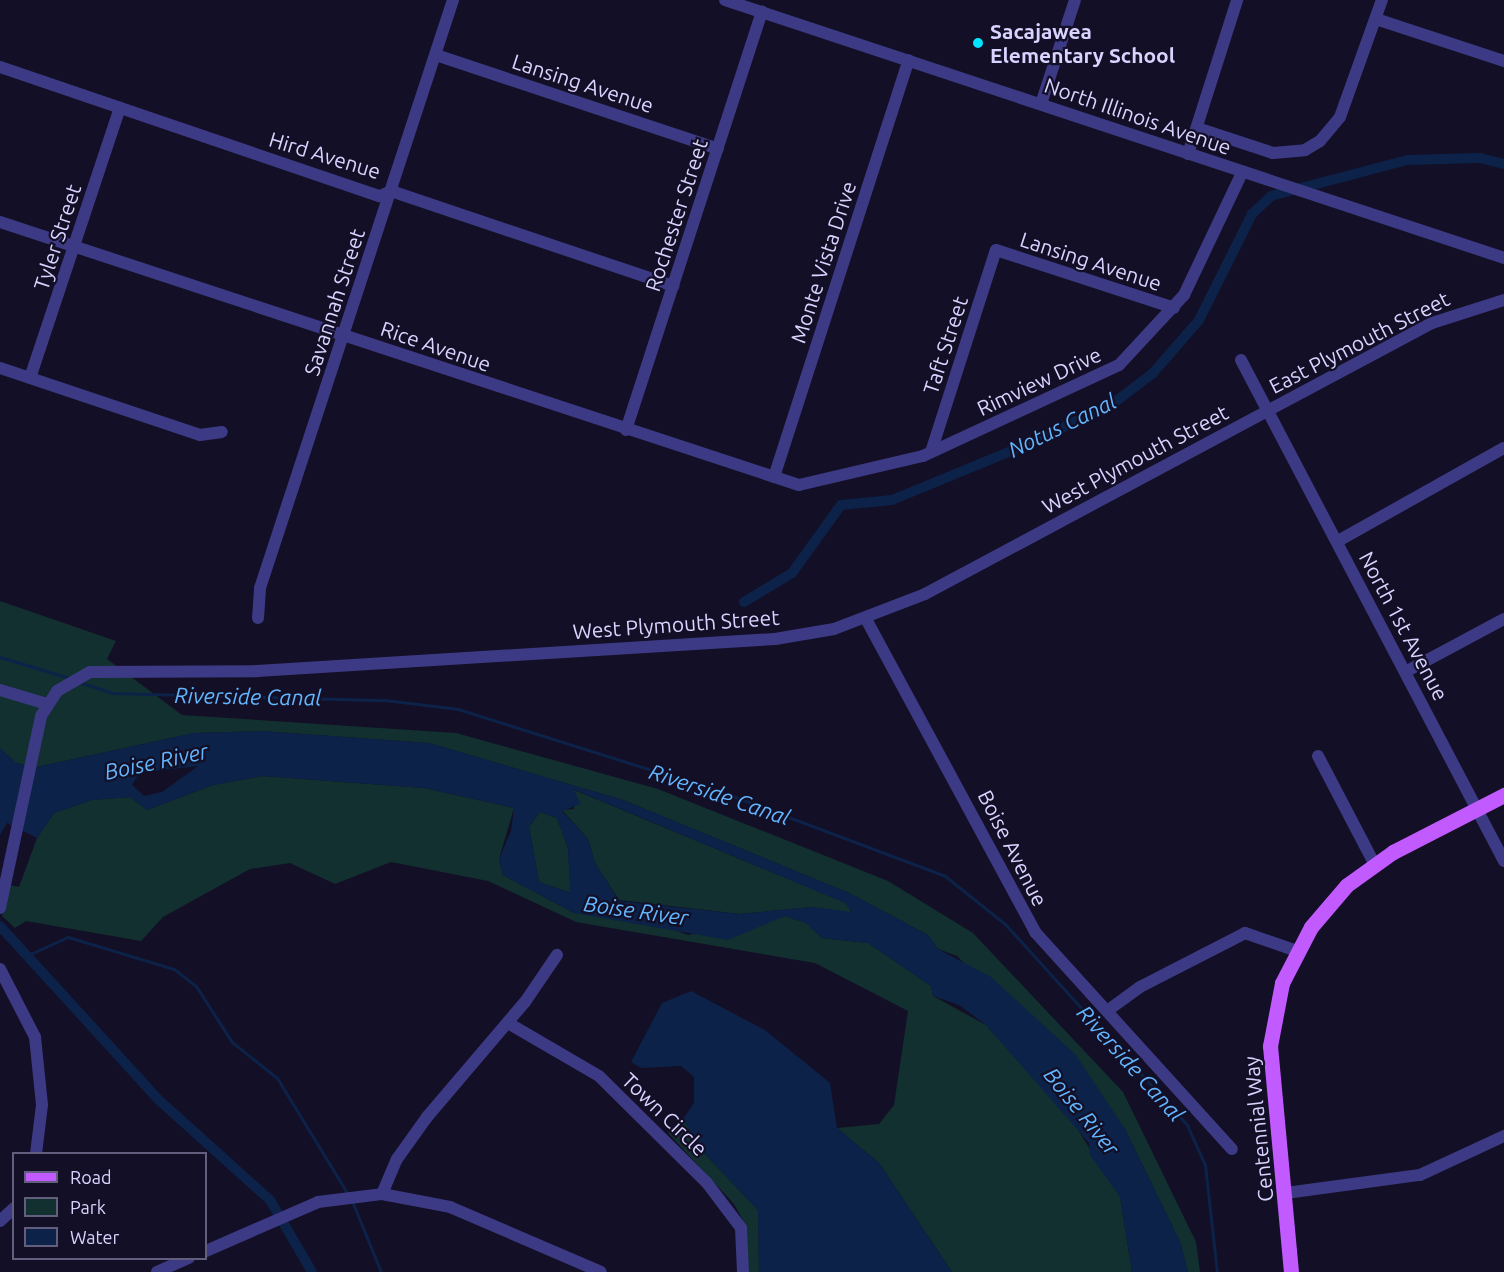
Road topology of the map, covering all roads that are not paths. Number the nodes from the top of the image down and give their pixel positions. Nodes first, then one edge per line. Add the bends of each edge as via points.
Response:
1 (453, 0) edge
2 (725, 0) edge
3 (1075, 0) edge
4 (1237, 0) edge
5 (1382, 0) edge
6 (762, 12) junction
7 (1376, 19) junction
8 (436, 55) junction
9 (909, 60) junction
10 (1504, 61) edge
11 (0, 67) edge
12 (1041, 104) junction
13 (120, 108) junction
14 (1197, 128) junction
15 (718, 149) junction
16 (1188, 154) junction
17 (1242, 173) junction
18 (391, 191) junction
19 (0, 222) edge
20 (74, 247) junction
21 (996, 250) joint
22 (1504, 258) edge
23 (673, 286) junction
24 (1504, 300) edge
25 (1174, 308) junction
26 (344, 335) junction
27 (1241, 360) dead end
28 (0, 368) edge
29 (30, 378) junction
30 (1267, 411) junction
31 (626, 430) junction
32 (222, 432) dead end
33 (1504, 448) edge
34 (931, 452) junction
35 (861, 472) joint
36 (774, 477) junction
37 (1338, 541) junction
38 (258, 618) dead end
39 (866, 619) junction
40 (1504, 619) edge
41 (1407, 671) junction
42 (0, 690) edge
43 (47, 704) junction
44 (1318, 756) dead end
45 (1504, 795) edge
46 (1477, 809) junction
47 (1504, 861) edge
48 (1374, 863) junction
49 (0, 908) edge
50 (1297, 951) junction
51 (557, 955) dead end
52 (0, 969) edge
53 (1107, 1011) junction
54 (507, 1023) junction
55 (1504, 1136) edge
56 (1232, 1149) dead end
57 (36, 1152) edge
58 (1286, 1193) junction
59 (382, 1194) junction
60 (12, 1210) edge
61 (0, 1221) edge
62 (207, 1251) edge
63 (184, 1260) edge
64 (157, 1272) edge
65 (601, 1272) edge
66 (743, 1272) edge
67 (1291, 1272) edge

1 - 8 street, Savannah Street
2 - 6 street, North Illinois Avenue
3 - 12 street
4 - 14 street
5 - 7 street
6 - 9 street, North Illinois Avenue
6 - 15 street, Rochester Street
7 - 10 street
7 - 14 street via 1340,117 1320,141 1305,150 1273,153
8 - 15 street, Lansing Avenue
8 - 18 street, Savannah Street
9 - 12 street, North Illinois Avenue
9 - 36 street, Monte Vista Drive
11 - 13 street, Hird Avenue
12 - 16 street, North Illinois Avenue
13 - 18 street, Hird Avenue via 380,196
13 - 20 street, Tyler Street
14 - 16 street
15 - 23 street, Rochester Street
16 - 17 street, North Illinois Avenue
17 - 22 street, North Illinois Avenue
17 - 25 street, Rimview Drive
18 - 23 street, Hird Avenue
18 - 26 street, Savannah Street
19 - 20 street, Rice Avenue
20 - 26 street, Rice Avenue
20 - 29 street, Tyler Street
21 - 25 street, Lansing Avenue
21 - 34 street, Taft Street
23 - 31 street, Rochester Street
24 - 30 street, East Plymouth Street via 1432,323
25 - 34 street, Rimview Drive via 1119,365 1095,380
26 - 31 street, Rice Avenue
26 - 38 street, Savannah Street via 260,588
27 - 30 street, North 1st Avenue
28 - 29 street
29 - 32 street via 200,435
30 - 37 street, North 1st Avenue
30 - 39 street, West Plymouth Street via 944,584
31 - 36 street, Rice Avenue
33 - 37 street
34 - 35 street, Rimview Drive
35 - 36 street, Rice Avenue via 799,485
37 - 41 street, North 1st Avenue
39 - 43 street, West Plymouth Street via 775,639 257,671 101,670 69,682
39 - 53 street, Boise Avenue via 967,798 1016,903
40 - 41 street
41 - 46 street, North 1st Avenue
42 - 43 street
43 - 49 street, West Plymouth Street via 30,763
44 - 48 street
45 - 46 main road, Centennial Way
46 - 47 street, North 1st Avenue
46 - 48 main road, Centennial Way
48 - 50 main road, Centennial Way via 1328,905
50 - 53 street via 1245,933 1140,987
50 - 58 main road, Centennial Way via 1282,983 1270,1046
51 - 54 street
52 - 57 street via 35,1037 42,1105
53 - 56 street, Boise Avenue
54 - 59 street via 427,1117 397,1159
54 - 66 street, Town Circle via 599,1076 707,1183 741,1228
55 - 58 street via 1420,1175
58 - 67 main road, Centennial Way
59 - 62 street via 348,1196 290,1213
59 - 65 street via 450,1207
60 - 61 street
63 - 64 street

